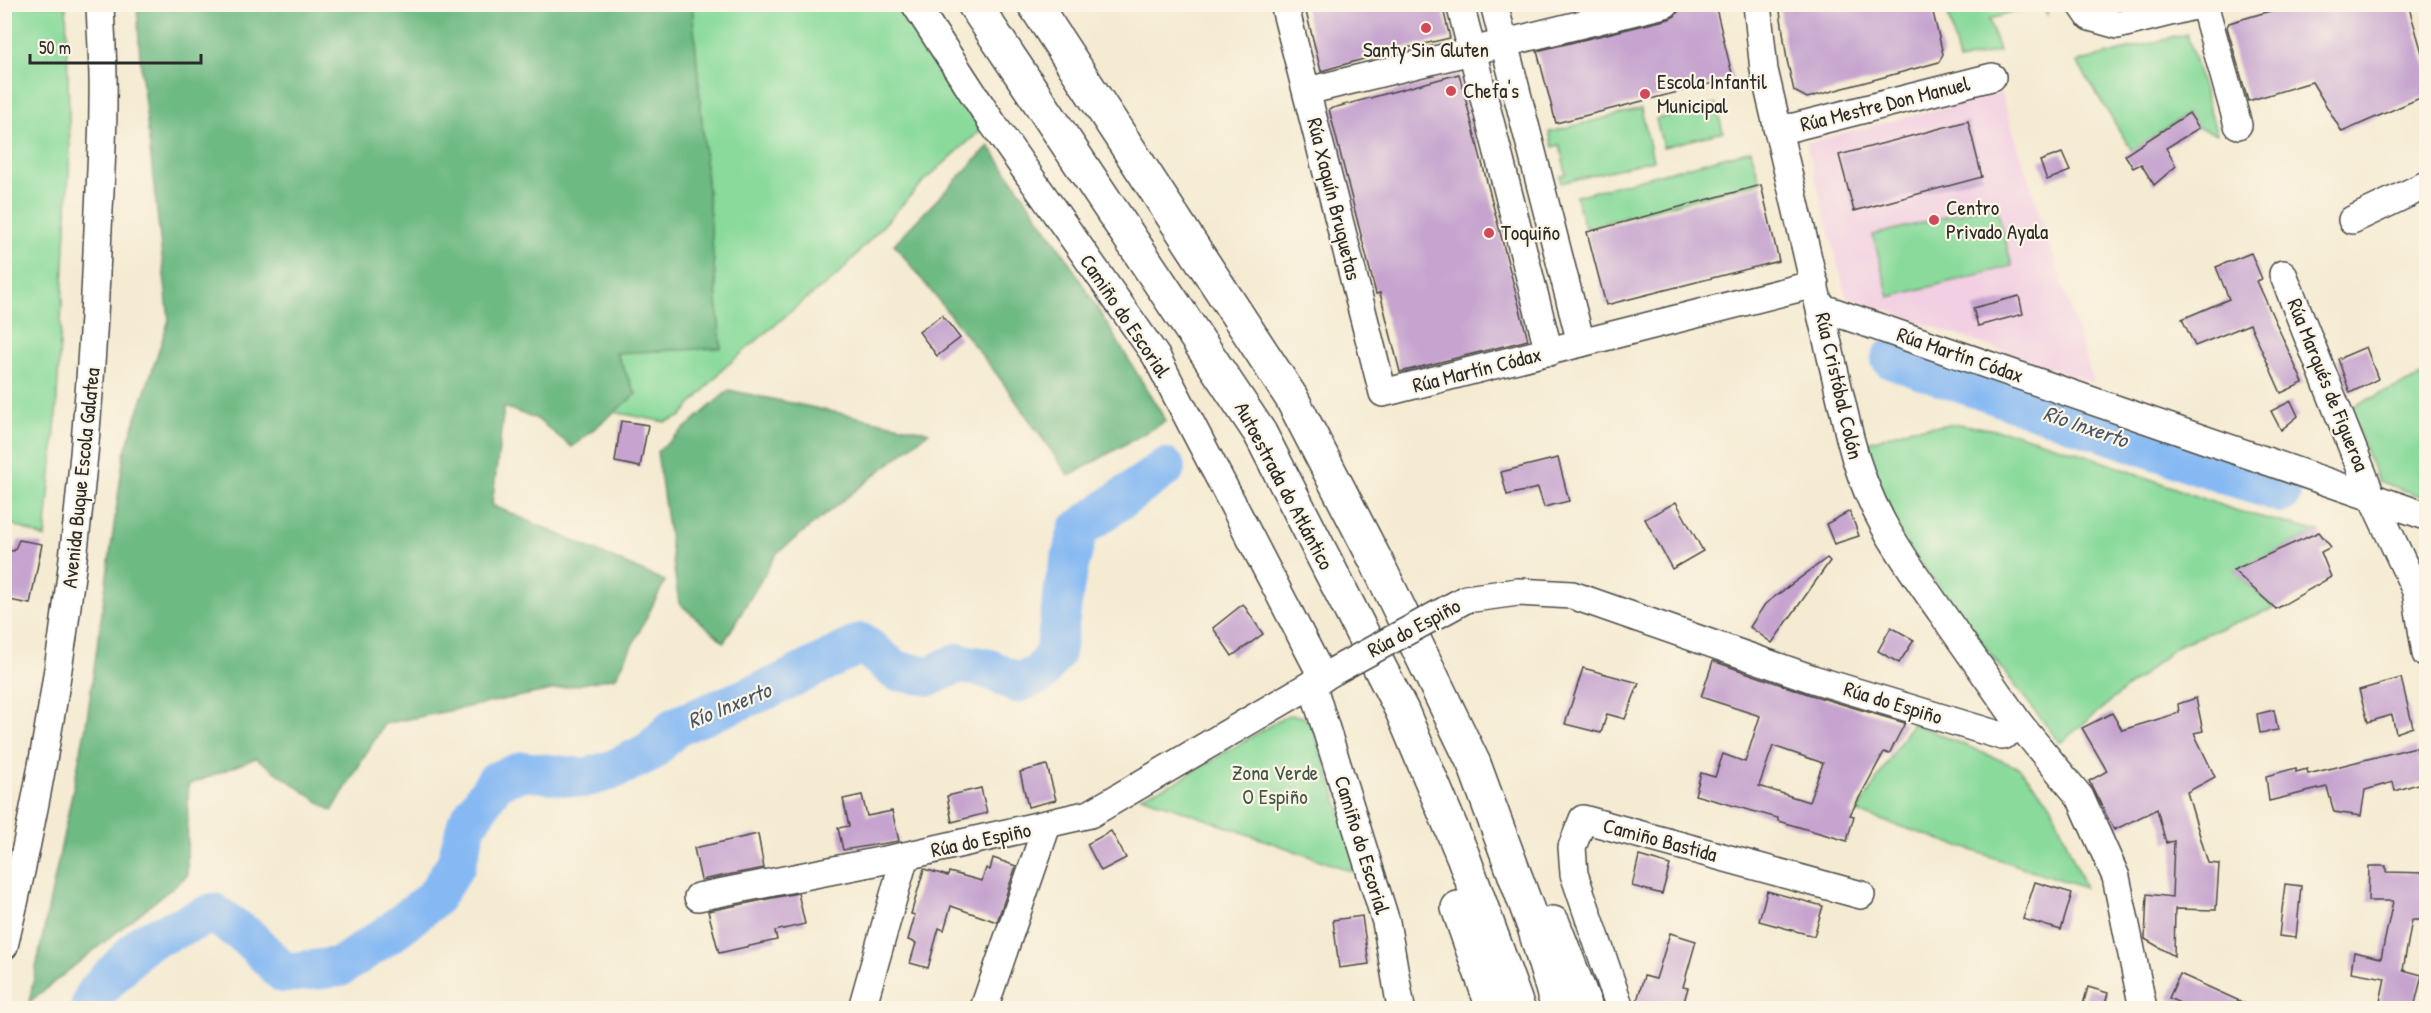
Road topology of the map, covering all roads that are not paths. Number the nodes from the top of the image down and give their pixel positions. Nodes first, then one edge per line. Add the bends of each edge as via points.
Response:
1 (100, 4) edge
2 (915, 4) edge
3 (974, 4) edge
4 (1034, 4) edge
5 (1284, 4) edge
6 (1460, 4) edge
7 (1494, 4) edge
8 (1665, 4) edge
9 (1757, 4) edge
10 (2203, 4) edge
11 (2086, 11) edge
12 (1504, 44) junction
13 (1472, 51) junction
14 (1992, 77) dead end
15 (1307, 91) junction
16 (2238, 126) dead end
17 (1777, 128) junction
18 (2427, 185) edge
19 (2352, 220) dead end
20 (2283, 274) dead end
21 (1817, 296) junction
22 (1581, 344) junction
23 (1549, 352) junction
24 (1383, 393) joint
25 (2373, 497) junction
26 (2427, 516) edge
27 (2427, 654) edge
28 (1323, 678) junction
29 (1402, 711) junction
30 (2021, 726) junction
31 (1474, 764) junction
32 (1047, 825) junction
33 (905, 856) junction
34 (1861, 895) dead end
35 (698, 897) dead end
36 (4, 946) edge
37 (862, 1008) edge
38 (984, 1008) edge
39 (1401, 1008) edge
40 (1493, 1008) edge
41 (1518, 1008) edge
42 (1558, 1008) edge
43 (1586, 1008) edge
44 (1620, 1008) edge
45 (2143, 1008) edge

1 - 36 street, Avenida Buque Escola Galatea via 104,98 93,367 77,544 60,668
2 - 28 street, Camiño do Escorial via 993,124 1156,356
3 - 29 highway, Autoestrada do Atlántico via 1260,433
4 - 31 highway via 1291,397
5 - 15 street, Rúa Xaquín Bruquetas
6 - 13 street
7 - 12 street
8 - 12 street
9 - 17 street, Rúa Cristóbal Colón via 1764,70
10 - 11 street via 2118,26
10 - 16 street
12 - 13 street
12 - 22 street
13 - 15 street
13 - 23 street
14 - 17 street, Rúa Mestre Don Manuel
15 - 24 street, Rúa Xaquín Bruquetas
17 - 21 street, Rúa Cristóbal Colón
18 - 19 street
20 - 25 street, Rúa Marqués de Figueroa
21 - 22 street, Rúa Martín Códax
21 - 25 street, Rúa Martín Códax
21 - 30 street, Rúa Cristóbal Colón via 1855,462 1872,505 1894,546
22 - 23 street, Rúa Martín Códax
23 - 24 street, Rúa Martín Códax
25 - 26 street, Rúa Martín Códax
25 - 27 street, Rúa Marqués de Figueroa via 2415,591
28 - 30 street, Rúa do Espiño, bridge via 1466,599 1518,592 1572,596 1813,679 2002,736
28 - 32 street, Rúa do Espiño via 1090,814
28 - 39 street, Camiño do Escorial via 1386,922
29 - 40 highway via 1413,777
29 - 41 highway, Autoestrada do Atlántico via 1463,856
30 - 45 street via 2080,797 2116,877
31 - 42 highway via 1534,927
31 - 43 highway via 1530,865
32 - 33 street, Rúa do Espiño
32 - 38 street
33 - 35 street, Rúa do Espiño
33 - 37 street
34 - 44 street, Camiño Bastida via 1582,819 1572,847 1574,874

